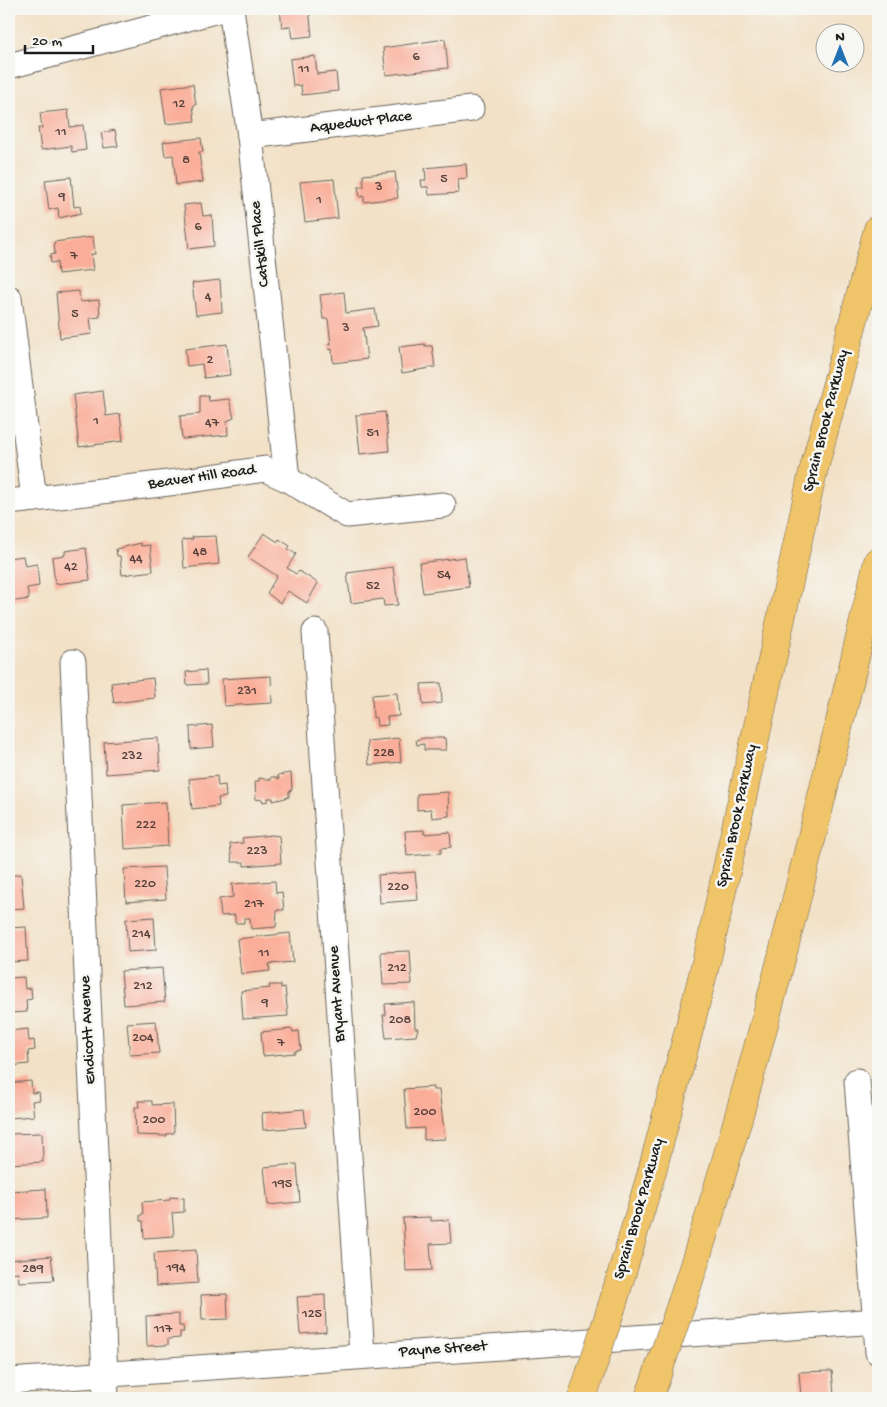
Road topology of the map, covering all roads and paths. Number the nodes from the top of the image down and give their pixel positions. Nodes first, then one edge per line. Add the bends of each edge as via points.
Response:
1 (222, 9) edge
2 (231, 9) edge
3 (9, 66) edge
4 (472, 109) dead end
5 (250, 136) junction
6 (878, 229) edge
7 (9, 298) edge
8 (287, 479) junction
9 (34, 499) junction
10 (9, 502) edge
11 (444, 505) dead end
12 (878, 561) edge
13 (315, 632) dead end
14 (73, 662) dead end
15 (858, 1081) dead end
16 (877, 1321) edge
17 (878, 1352) edge
18 (362, 1356) junction
19 (9, 1382) edge
20 (105, 1386) edge
21 (586, 1386) edge
22 (649, 1398) edge

1 - 3 street
2 - 5 street, Catskill Place
4 - 5 street, Aqueduct Place
5 - 8 street, Catskill Place
6 - 21 highway, Sprain Brook Parkway, bridge via 808,495 694,1013 651,1174
7 - 9 street
8 - 9 street, Beaver Hill Road via 265,469
8 - 11 street, Beaver Hill Road via 347,515
9 - 10 street, Beaver Hill Road
12 - 22 highway, bridge via 774,989 732,1141
13 - 18 street, Bryant Avenue
14 - 20 street, Endicott Avenue
15 - 16 street
16 - 17 street
16 - 18 street, Payne Street
18 - 20 street, Payne Street
19 - 20 street, Payne Street

